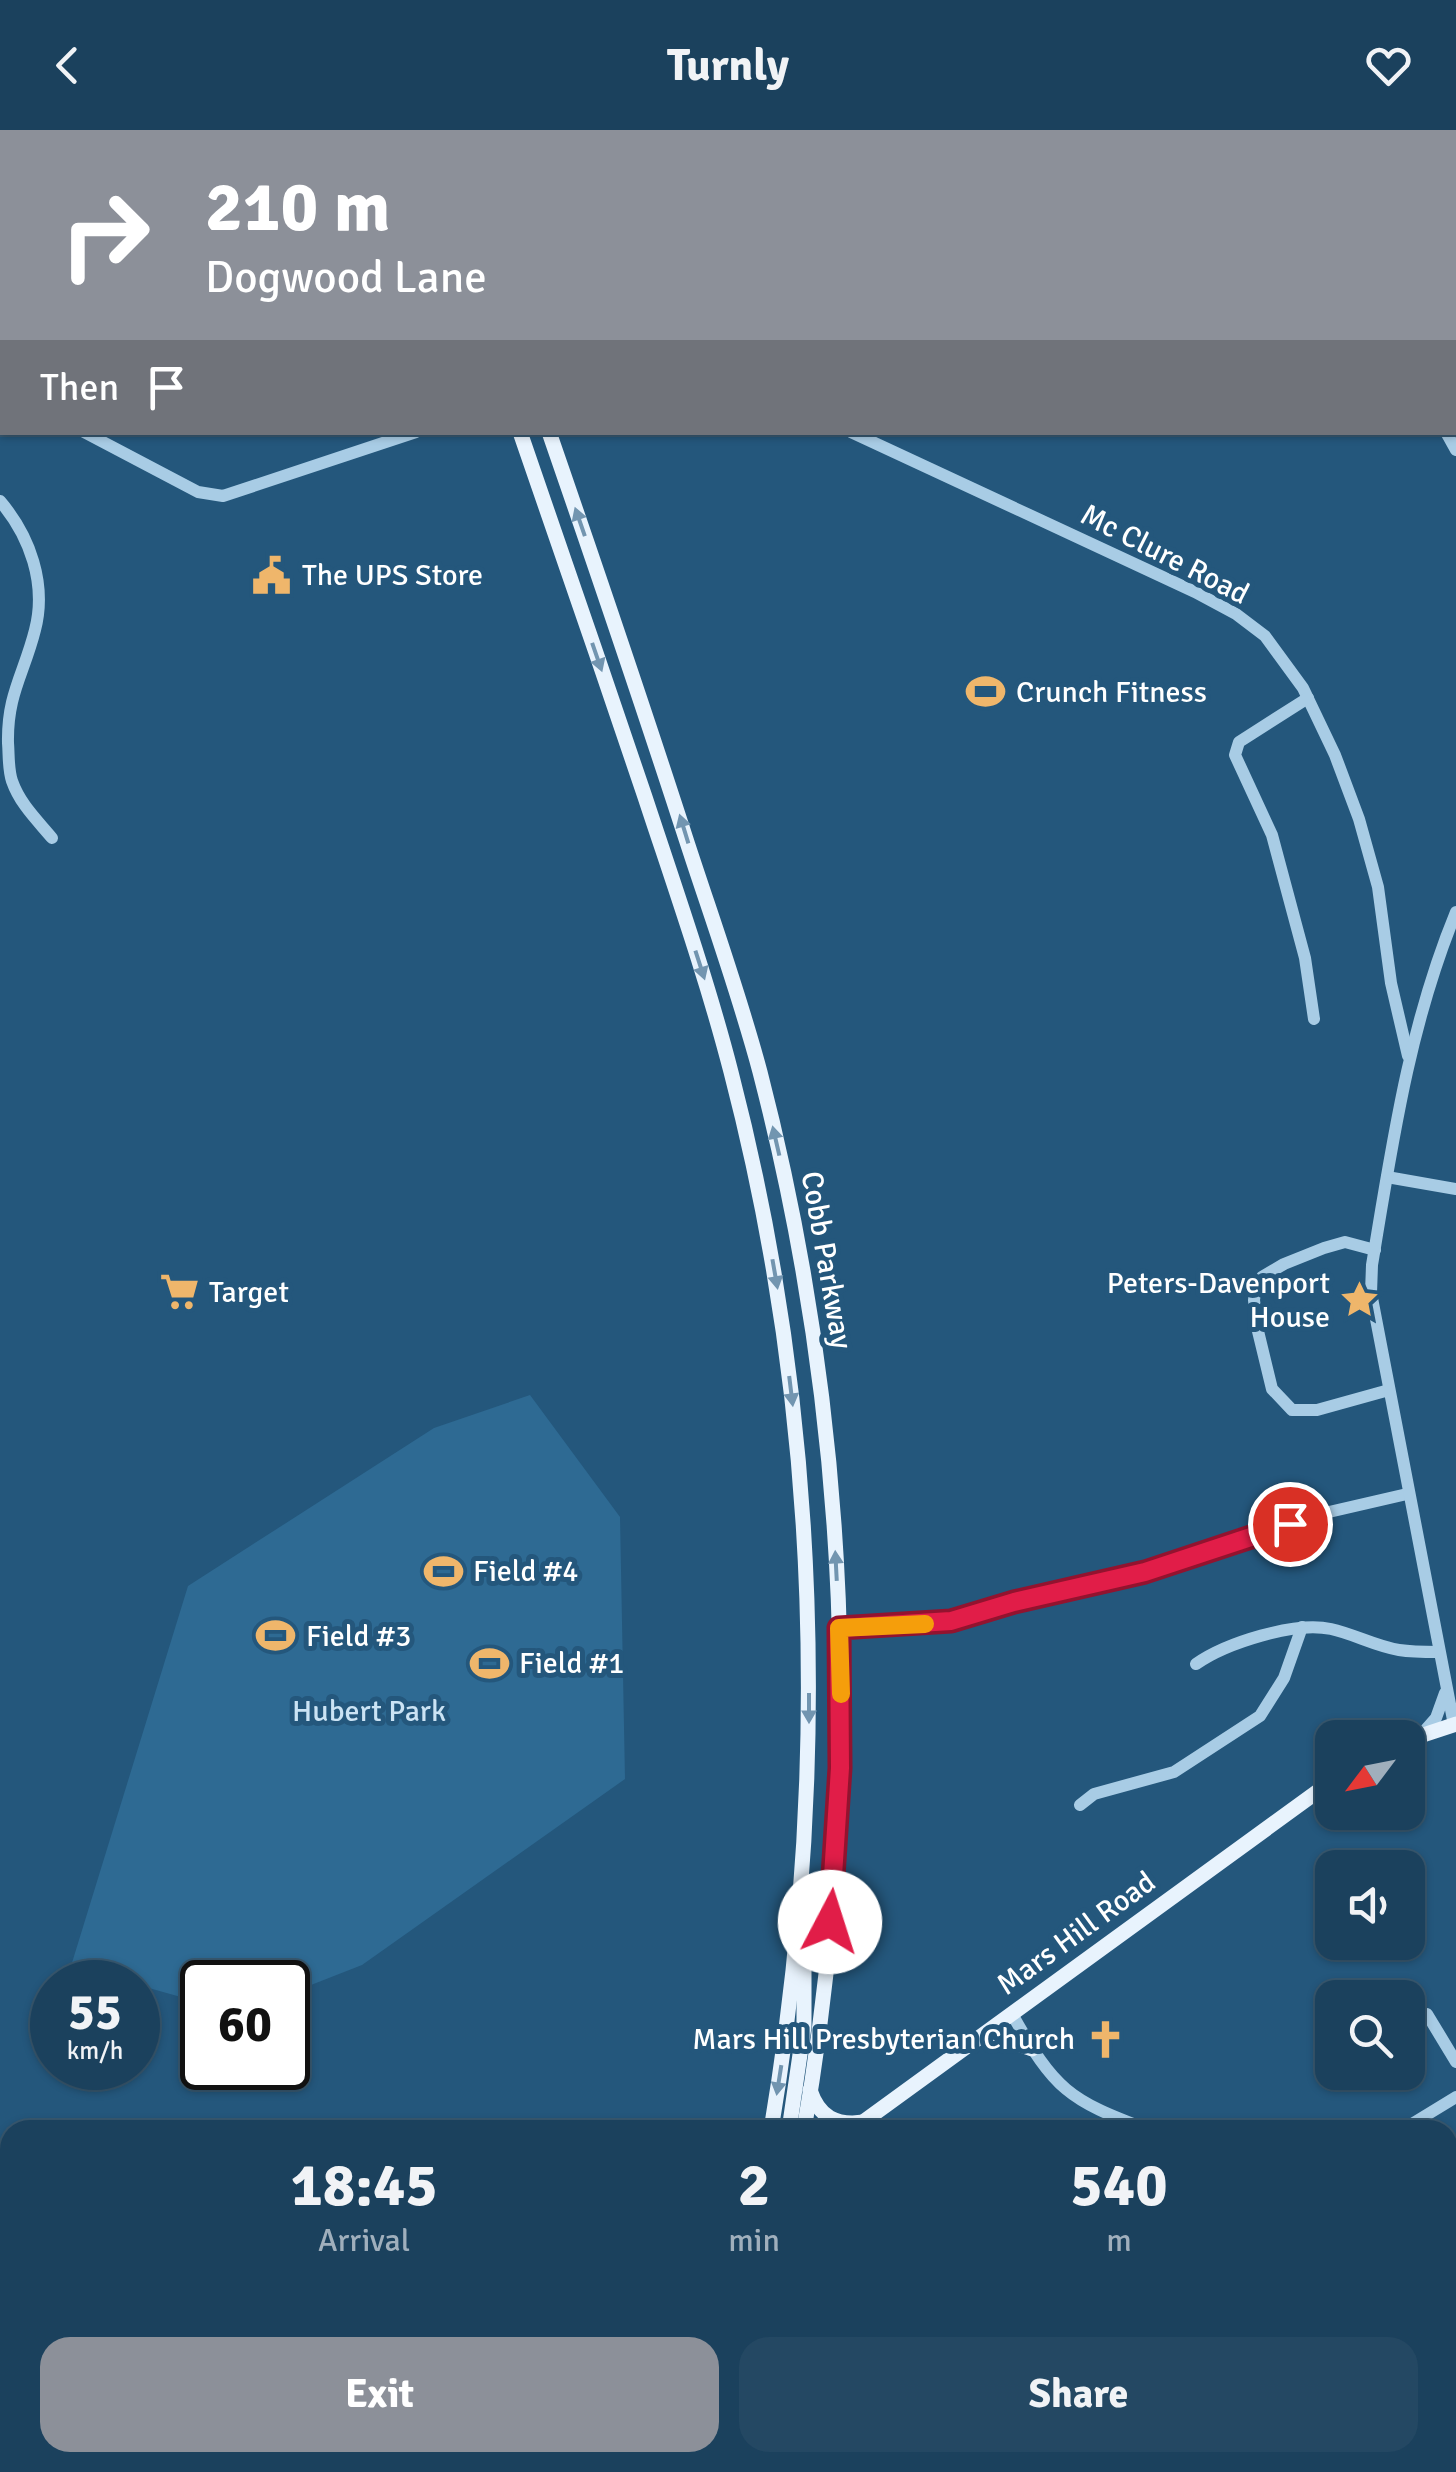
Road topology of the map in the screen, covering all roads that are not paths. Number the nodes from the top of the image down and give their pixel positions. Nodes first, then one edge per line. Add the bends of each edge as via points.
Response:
1 (90, 435) edge
2 (407, 435) edge
3 (521, 435) edge
4 (550, 435) edge
5 (857, 435) edge
6 (0, 500) edge
7 (1308, 698) junction
8 (52, 838) dead end
9 (1456, 912) edge
10 (1314, 1019) dead end
11 (1408, 1056) junction
12 (1387, 1176) junction
13 (1456, 1190) edge
14 (1375, 1250) junction
15 (1389, 1390) junction
16 (1407, 1494) junction
17 (1302, 1627) junction
18 (839, 1628) junction
19 (1438, 1652) junction
20 (1196, 1664) dead end
21 (1446, 1685) junction
22 (1455, 1724) edge
23 (1425, 1726) edge
24 (1425, 1734) edge
25 (1315, 1793) edge
26 (1080, 1806) dead end
27 (800, 1905) junction
28 (1012, 2014) junction
29 (1427, 2014) dead end
30 (980, 2038) junction
31 (1032, 2050) junction
32 (1456, 2062) edge
33 (810, 2089) junction
34 (1456, 2097) edge
35 (773, 2120) edge
36 (790, 2120) edge
37 (805, 2120) edge
38 (836, 2120) edge
39 (866, 2120) edge
40 (1122, 2120) edge
41 (1418, 2120) edge

1 - 2 street via 198,492 223,496
3 -> 27 main road, Cobb Parkway via 704,975 769,1241 796,1424 808,1596
18 -> 4 main road, Cobb Parkway via 819,1378 776,1139 713,915
5 - 7 street, Mc Clure Road via 1236,614 1264,636
6 - 8 street via 26,541 40,602 8,714 11,778
7 - 10 street via 1239,742 1235,755 1272,835 1306,958
7 - 11 street, Mc Clure Road via 1364,836
9 - 11 street
11 - 12 street
12 - 13 street
12 - 14 street
14 - 15 street via 1371,1293
14 - 15 street via 1345,1242 1284,1264 1262,1278 1254,1300 1272,1389 1292,1410
15 - 16 street
16 - 18 street via 951,1621
16 - 19 street
17 - 19 street
17 - 20 street
17 - 26 street via 1284,1678 1260,1716 1174,1772 1094,1794
18 - 33 main road, Cobb Parkway via 838,1826
19 - 21 street
21 - 22 street
21 - 23 street via 1440,1710
22 - 24 main road
25 - 28 main road, Mars Hill Road
27 -> 35 main road, Cobb Parkway
27 - 36 main road via 804,2014
28 - 30 main road, Mars Hill Road
28 - 31 street
29 - 32 street
30 - 31 main road via 999,2036
30 - 39 main road, Mars Hill Road
31 - 40 street via 1072,2097
33 - 37 main road, Cobb Parkway
33 - 38 main road via 825,2116
34 - 41 street

